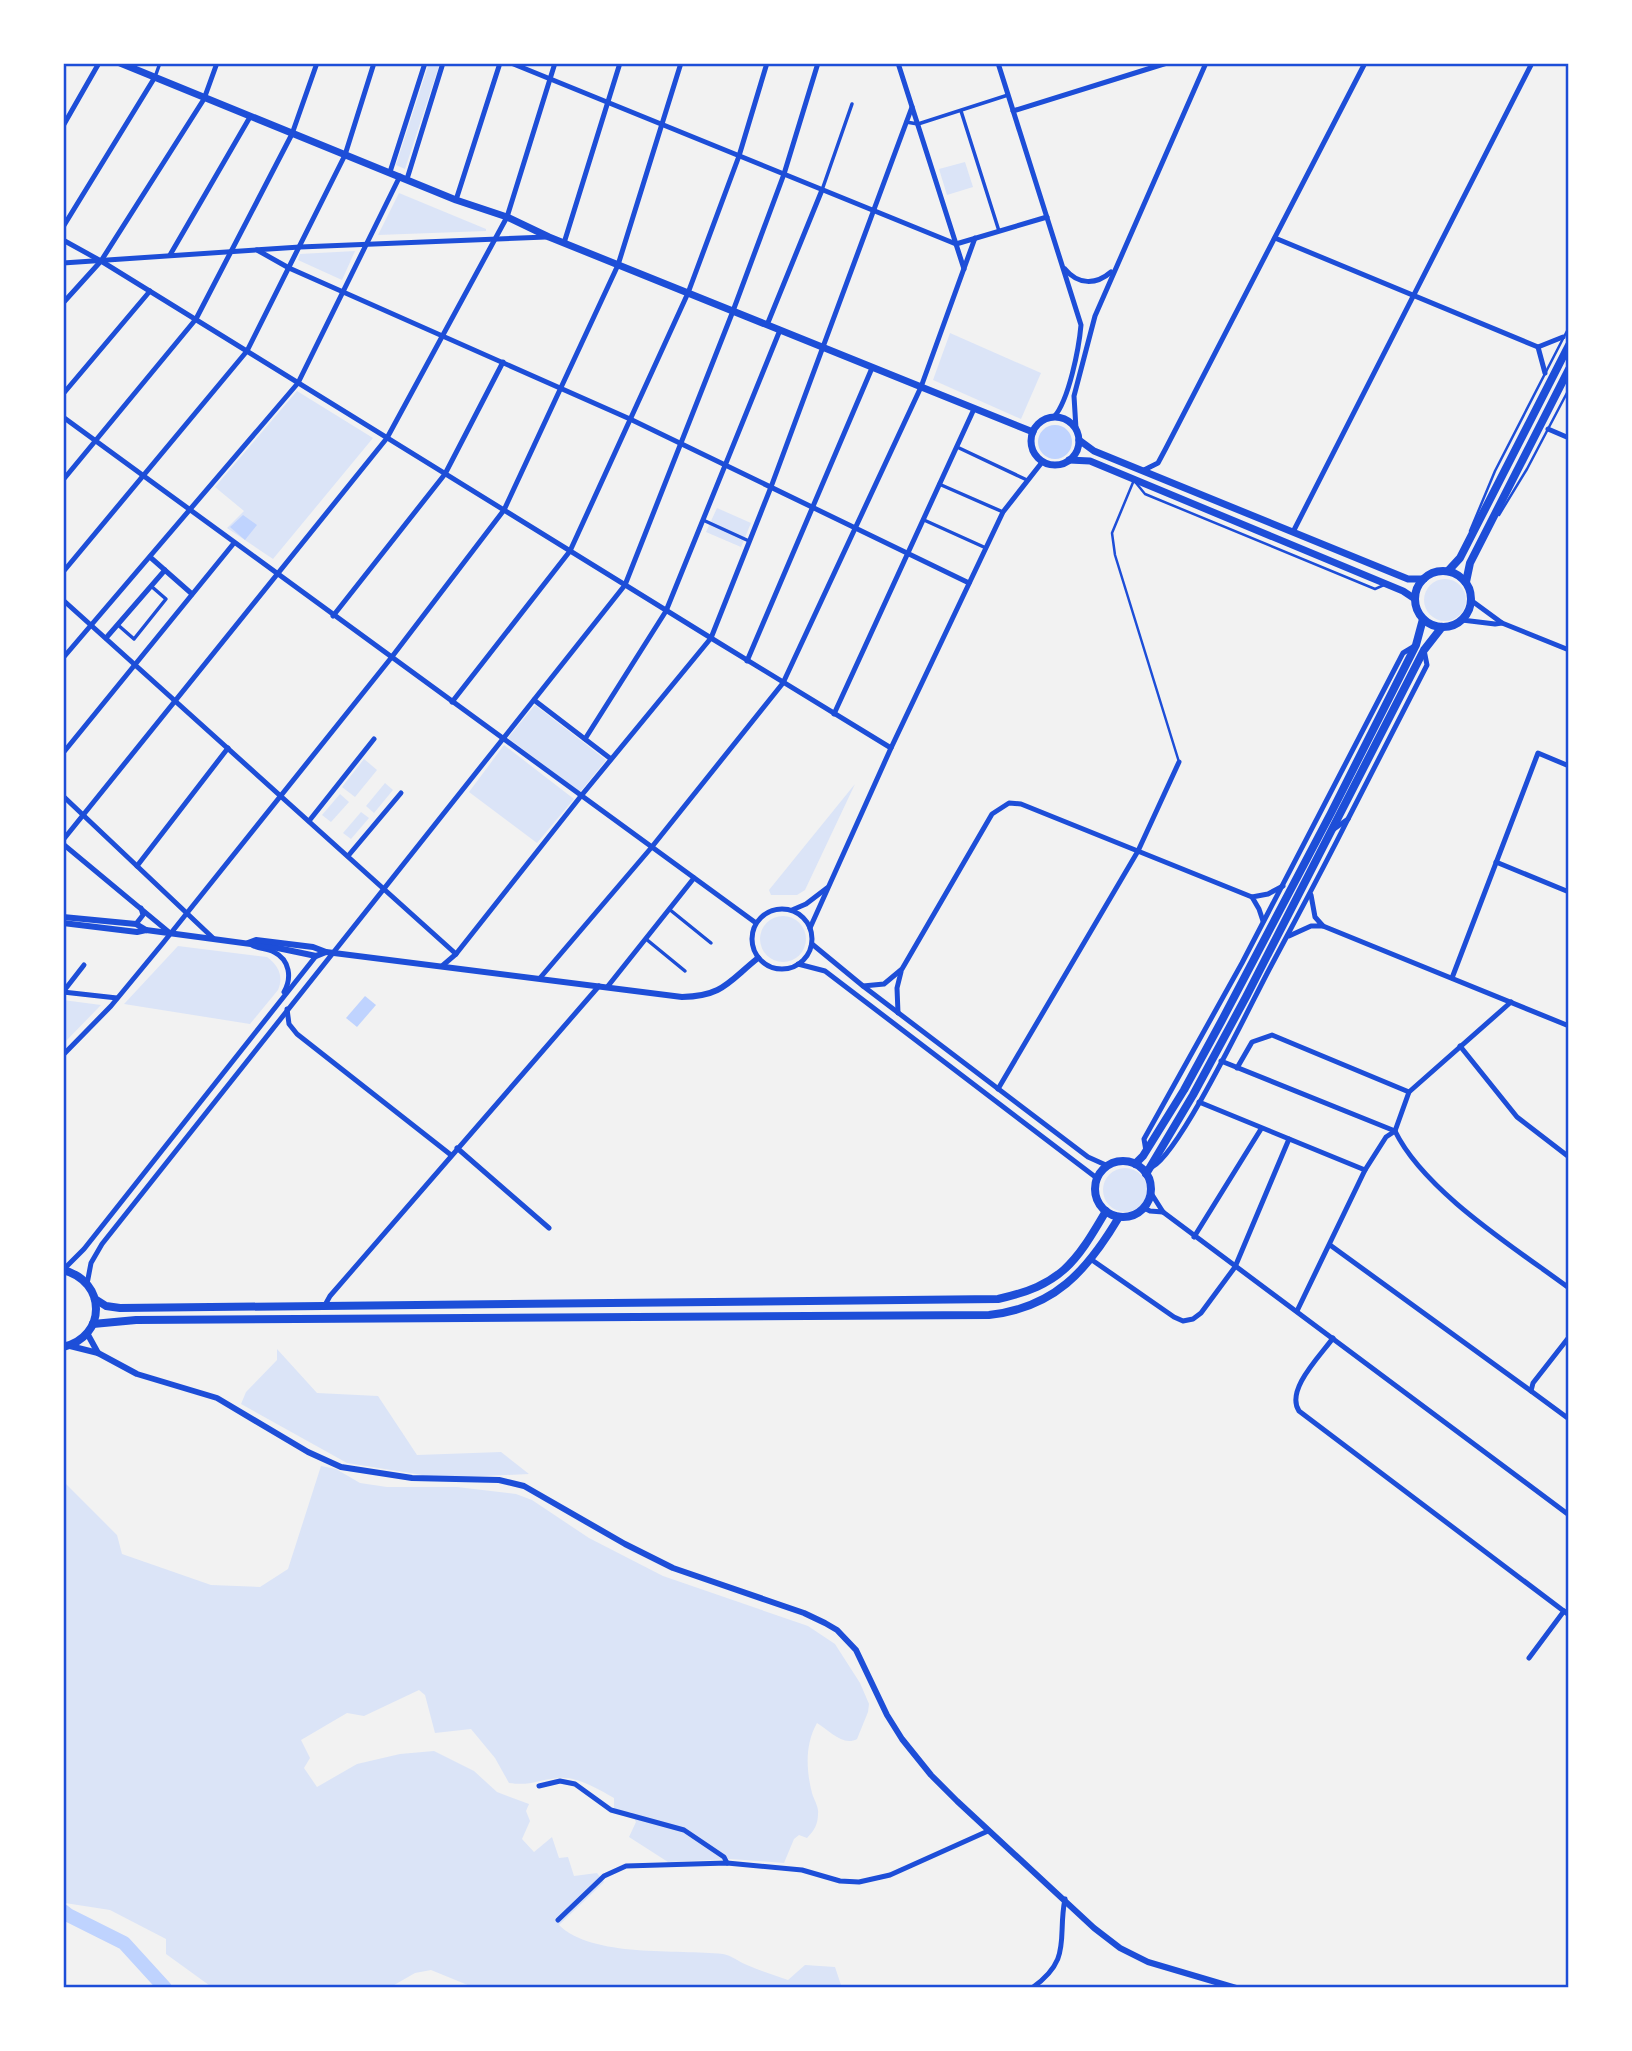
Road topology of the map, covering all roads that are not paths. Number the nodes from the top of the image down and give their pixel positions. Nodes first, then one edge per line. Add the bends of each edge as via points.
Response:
1 (99, 63) edge
2 (120, 63) edge
3 (160, 63) edge
4 (217, 63) edge
5 (317, 63) edge
6 (374, 63) edge
7 (425, 63) edge
8 (443, 63) edge
9 (500, 63) edge
10 (511, 63) edge
11 (555, 63) edge
12 (620, 63) edge
13 (681, 63) edge
14 (767, 63) edge
15 (818, 63) edge
16 (898, 63) edge
17 (998, 63) edge
18 (1167, 63) edge
19 (1206, 63) edge
20 (1365, 63) edge
21 (1532, 63) edge
22 (155, 77) junction
23 (550, 79) junction
24 (1008, 94) junction
25 (204, 99) junction
26 (608, 102) junction
27 (852, 104) dead end
28 (912, 107) junction
29 (961, 111) junction
30 (1013, 111) junction
31 (250, 117) junction
32 (906, 122) junction
33 (662, 124) junction
34 (918, 124) junction
35 (63, 126) edge
36 (292, 134) junction
37 (345, 155) junction
38 (738, 156) junction
39 (390, 172) junction
40 (784, 174) junction
41 (403, 178) junction
42 (822, 190) junction
43 (456, 200) junction
44 (873, 211) junction
45 (507, 217) junction
46 (1047, 217) junction
47 (63, 226) edge
48 (999, 231) junction
49 (549, 237) junction
50 (1275, 238) junction
51 (496, 239) junction
52 (975, 239) junction
53 (63, 240) edge
54 (564, 243) junction
55 (366, 244) junction
56 (956, 244) junction
57 (300, 247) junction
58 (257, 250) junction
59 (231, 251) junction
60 (170, 255) junction
61 (101, 261) junction
62 (63, 263) edge
63 (618, 265) junction
64 (1063, 267) junction
65 (289, 268) junction
66 (1114, 268) junction
67 (964, 269) junction
68 (150, 291) junction
69 (344, 292) junction
70 (688, 293) junction
71 (1414, 296) junction
72 (63, 303) edge
73 (733, 311) junction
74 (196, 319) junction
75 (768, 325) junction
76 (1569, 327) edge
77 (780, 330) junction
78 (443, 336) junction
79 (1563, 337) junction
80 (1569, 345) edge
81 (1538, 347) junction
82 (822, 348) junction
83 (247, 351) junction
84 (503, 362) junction
85 (872, 368) junction
86 (1569, 369) edge
87 (1545, 373) junction
88 (298, 383) junction
89 (921, 387) junction
90 (562, 389) junction
91 (1569, 389) edge
92 (63, 394) edge
93 (974, 409) junction
94 (63, 417) edge
95 (1055, 417) junction
96 (631, 419) junction
97 (1076, 429) junction
98 (1548, 429) junction
99 (1033, 432) junction
100 (387, 438) junction
101 (1569, 438) edge
102 (1079, 440) junction
103 (95, 441) junction
104 (681, 443) junction
105 (957, 447) junction
106 (1069, 460) junction
107 (1043, 461) junction
108 (724, 465) junction
109 (1144, 470) junction
110 (445, 474) junction
111 (144, 476) junction
112 (63, 480) edge
113 (1027, 480) junction
114 (1134, 480) junction
115 (939, 484) junction
116 (771, 487) junction
117 (813, 507) junction
118 (190, 510) junction
119 (504, 510) junction
120 (1003, 512) junction
121 (923, 519) junction
122 (703, 520) junction
123 (855, 528) junction
124 (1293, 533) junction
125 (1483, 538) junction
126 (750, 541) junction
127 (234, 543) junction
128 (1467, 544) junction
129 (986, 548) junction
130 (570, 551) junction
131 (908, 553) junction
132 (150, 557) junction
133 (165, 570) junction
134 (1448, 571) junction
135 (63, 572) edge
136 (276, 575) junction
137 (1424, 579) junction
138 (1466, 582) junction
139 (969, 583) junction
140 (151, 586) junction
141 (625, 586) junction
142 (192, 594) junction
143 (1415, 599) junction
144 (63, 600) edge
145 (1472, 601) junction
146 (666, 611) junction
147 (334, 616) junction
148 (1423, 619) junction
149 (1462, 620) junction
150 (1502, 623) junction
151 (92, 625) junction
152 (118, 625) junction
153 (1442, 627) junction
154 (106, 638) junction
155 (711, 638) junction
156 (1416, 645) junction
157 (1424, 650) junction
158 (1569, 650) edge
159 (63, 658) edge
160 (391, 659) junction
161 (747, 661) junction
162 (135, 664) junction
163 (783, 683) junction
164 (176, 700) junction
165 (534, 700) junction
166 (452, 702) junction
167 (834, 714) junction
168 (374, 739) dead end
169 (503, 739) junction
170 (585, 739) junction
171 (228, 748) junction
172 (891, 748) junction
173 (63, 753) edge
174 (611, 759) junction
175 (1179, 762) joint
176 (1569, 766) edge
177 (401, 793) dead end
178 (281, 795) junction
179 (63, 796) edge
180 (581, 796) junction
181 (1331, 813) junction
182 (83, 815) junction
183 (1348, 819) junction
184 (309, 821) junction
185 (1311, 828) junction
186 (1331, 831) junction
187 (63, 842) edge
188 (651, 848) junction
189 (1138, 851) junction
190 (348, 856) junction
191 (1496, 862) junction
192 (137, 866) junction
193 (694, 878) junction
194 (829, 886) junction
195 (1283, 886) junction
196 (384, 889) junction
197 (1569, 892) edge
198 (1311, 894) junction
199 (1252, 897) junction
200 (141, 908) junction
201 (669, 909) junction
202 (792, 910) junction
203 (187, 912) junction
204 (63, 916) edge
205 (63, 923) edge
206 (756, 923) junction
207 (1263, 923) junction
208 (136, 924) junction
209 (1324, 926) junction
210 (810, 928) junction
211 (146, 930) junction
212 (170, 933) junction
213 (213, 938) junction
214 (1287, 938) junction
215 (646, 939) junction
216 (248, 943) junction
217 (711, 943) dead end
218 (812, 944) junction
219 (330, 952) junction
220 (456, 954) junction
221 (316, 956) junction
222 (758, 958) junction
223 (798, 964) junction
224 (84, 965) dead end
225 (442, 966) junction
226 (902, 969) junction
227 (685, 971) dead end
228 (540, 978) junction
229 (1452, 978) junction
230 (600, 985) junction
231 (608, 986) junction
232 (863, 986) junction
233 (63, 992) edge
234 (281, 998) junction
235 (117, 999) junction
236 (1511, 1002) junction
237 (287, 1009) junction
238 (898, 1013) junction
239 (1569, 1026) edge
240 (1460, 1046) junction
241 (63, 1055) edge
242 (1221, 1062) junction
243 (1237, 1068) junction
244 (998, 1088) junction
245 (1409, 1092) junction
246 (1199, 1102) junction
247 (1261, 1129) junction
248 (1395, 1131) junction
249 (1289, 1139) junction
250 (457, 1148) junction
251 (1146, 1152) junction
252 (451, 1155) junction
253 (1569, 1157) edge
254 (1135, 1164) junction
255 (1108, 1166) junction
256 (1365, 1170) junction
257 (1147, 1171) junction
258 (1098, 1178) junction
259 (1151, 1194) junction
260 (1144, 1208) junction
261 (1106, 1211) junction
262 (1163, 1212) junction
263 (1119, 1217) junction
264 (549, 1228) dead end
265 (1194, 1237) junction
266 (1330, 1245) junction
267 (1092, 1260) junction
268 (1235, 1268) junction
269 (63, 1270) edge
270 (88, 1284) junction
271 (1569, 1288) edge
272 (95, 1299) junction
273 (325, 1305) junction
274 (1297, 1311) junction
275 (93, 1324) junction
276 (87, 1333) junction
277 (1569, 1337) edge
278 (1333, 1338) junction
279 (67, 1346) edge
280 (98, 1353) junction
281 (1531, 1391) junction
282 (1569, 1419) edge
283 (1569, 1515) edge
284 (1566, 1613) edge
285 (1529, 1658) dead end
286 (539, 1786) dead end
287 (988, 1831) junction
288 (727, 1863) junction
289 (1065, 1899) junction
290 (558, 1920) dead end
291 (1032, 1988) edge
292 (1236, 1988) edge

1 - 35 street
2 - 22 main road
3 - 22 street
4 - 25 street
5 - 36 street
6 - 37 street
7 - 39 street
8 - 41 street
9 - 43 street
10 - 23 street
11 - 23 street
12 - 26 street
13 - 33 street
14 - 38 street
15 - 40 street
16 - 28 street
17 - 24 street
18 - 30 street
19 - 66 street
20 - 50 street
21 - 71 street
22 - 25 main road
22 - 47 street
23 - 26 street
23 - 45 street
24 - 29 street
24 - 30 street
25 - 31 main road
25 - 61 street
26 - 33 street
26 - 54 street
27 - 42 street
28 - 32 street
28 - 34 street
29 - 34 street
29 - 48 street
30 - 46 street
31 - 36 main road
31 - 60 street
32 - 34 street
32 - 44 street
33 - 38 street
33 - 63 street
34 - 56 street
36 - 37 main road
36 - 59 street
37 - 39 main road
37 - 57 street
38 - 40 street
38 - 70 street
39 - 41 main road
40 - 42 street
40 - 73 street
41 - 43 main road
41 - 55 street
42 - 44 street
42 - 75 street
43 - 45 main road
44 - 56 street
44 - 82 street
45 - 49 main road
45 - 51 street
46 - 48 street
46 - 64 street
48 - 52 street
49 - 51 street
49 - 54 main road
50 - 71 street
50 - 109 street via 1158,463
51 - 55 street
51 - 78 street
52 - 56 street
52 - 67 street
53 - 61 street
54 - 63 main road
55 - 57 street
55 - 69 street
56 - 67 street
57 - 58 street
57 - 65 street
58 - 59 street
58 - 65 street
59 - 60 street
59 - 74 street
60 - 61 street
61 - 62 street
61 - 68 street
61 - 72 street
63 - 70 main road
63 - 90 street
64 - 66 street via 1085,282 1102,279
64 - 95 street via 1082,325 1062,406
65 - 69 street
65 - 83 street
66 - 97 street via 1078,379 1073,410
67 - 89 street
68 - 74 street
68 - 92 street
69 - 78 street
69 - 88 street
70 - 73 main road
70 - 96 street
71 - 81 street
71 - 124 street
73 - 75 main road
73 - 104 street
74 - 83 street
74 - 103 street
75 - 77 main road
76 - 79 lane
77 - 82 main road
77 - 108 street
78 - 84 street
78 - 100 street
79 - 81 street
79 - 87 lane
80 - 128 main road
81 - 87 street
82 - 85 main road
82 - 116 street
83 - 88 street
83 - 111 street
84 - 90 street
84 - 110 street
85 - 89 main road
85 - 117 street
86 - 125 main road
87 - 128 lane via 1495,471
88 - 100 street
88 - 118 street
89 - 93 main road
89 - 123 street
90 - 96 street
90 - 119 street
91 - 98 lane
93 - 99 main road
93 - 105 street
94 - 103 street
95 - 97 main road
95 - 99 main road via 1041,421
96 - 104 street
96 - 130 street
97 - 102 main road
98 - 101 street
98 - 125 lane
99 - 107 main road via 1032,446
100 - 110 street
100 - 136 street
102 - 106 main road
102 - 109 main road via 1094,451
103 - 111 street
103 - 112 street
104 - 108 street
104 - 141 street
105 - 113 street
105 - 115 street
106 - 107 main road via 1056,465
106 - 114 main road via 1090,461
107 - 113 street
108 - 116 street
108 - 122 street
109 - 124 main road
110 - 119 street
110 - 147 street
111 - 118 street
111 - 135 street
113 - 120 street
114 - 143 main road
114 - 175 lane via 1112,533 1115,555
115 - 120 street
115 - 121 street
116 - 117 street
116 - 126 street
117 - 123 street
117 - 161 street
118 - 127 street
118 - 132 street
119 - 130 street
119 - 160 street
120 - 129 street
121 - 129 street
121 - 131 street
122 - 126 street
122 - 146 street
123 - 131 street
123 - 163 street
124 - 137 main road via 1409,579
125 - 138 main road
126 - 155 street
127 - 136 street
127 - 142 street
128 - 134 main road
129 - 139 street
130 - 141 street
130 - 166 street
131 - 139 street
131 - 167 street
132 - 133 street
132 - 151 street
133 - 140 street
133 - 142 street
134 - 137 main road
134 - 138 main road
136 - 147 street
136 - 164 street
137 - 143 main road
138 - 145 main road
139 - 172 street
140 - 152 street
140 - 152 street via 166,599 134,639
141 - 146 street
141 - 165 street
142 - 162 street
143 - 148 main road
144 - 151 street
145 - 149 main road
145 - 150 street
146 - 155 street
146 - 170 street
147 - 160 street
148 - 153 main road
148 - 156 main road
149 - 150 street
149 - 153 main road
150 - 158 street
151 - 154 street
151 - 159 street
152 - 154 street
153 - 157 main road
154 - 162 street
155 - 161 street
155 - 174 street
156 - 181 main road
156 - 185 street via 1403,653
157 - 183 street via 1427,665
157 - 186 main road
160 - 166 street
160 - 178 street
161 - 163 street
162 - 164 street
162 - 173 street
163 - 167 street
163 - 188 street
164 - 171 street
164 - 182 street
165 - 169 street
165 - 170 street
166 - 169 street
167 - 172 street
168 - 184 street
169 - 180 street
169 - 196 street
170 - 174 street
171 - 178 street
171 - 192 street
172 - 194 street
174 - 180 street
175 - 189 street
176 - 191 street via 1538,754
177 - 190 street
178 - 184 street
178 - 203 street
179 - 182 street
180 - 188 street
180 - 220 street
181 - 185 street
181 - 251 main road via 1184,1090
182 - 187 street
182 - 192 street
183 - 186 street
183 - 198 street
184 - 190 street
185 - 195 street
186 - 257 main road via 1246,997
187 - 200 street
188 - 193 street
188 - 228 street
189 - 199 street
189 - 226 street via 1021,804 1002,806 992,814
189 - 244 street
190 - 196 street
191 - 197 street
191 - 229 street
192 - 203 street
193 - 201 street
193 - 206 street
194 - 202 street
194 - 210 street
195 - 199 street
195 - 207 street
196 - 219 street
196 - 220 street
198 - 209 street via 1315,917
198 - 214 street
199 - 207 street
200 - 208 street via 143,915
200 - 212 street
201 - 215 street
201 - 217 street
202 - 206 street via 769,911
202 - 210 street
203 - 212 street
203 - 213 street
204 - 208 street
205 - 211 street
206 - 222 street via 751,937
207 - 251 street via 1144,1139
208 - 211 street
209 - 214 street via 1311,926
209 - 229 street
210 - 218 street
211 - 212 street
212 - 213 street
212 - 235 street
213 - 216 street
214 - 242 street
215 - 227 street
215 - 231 street
216 - 219 street via 256,940
216 - 221 street
216 - 234 street via 284,960 289,981
218 - 223 street
218 - 232 street
219 - 221 street
219 - 225 street
219 - 237 street
220 - 225 street
221 - 234 street
222 - 223 street via 776,969
222 - 231 street via 727,986 702,996
223 - 258 street via 825,971
224 - 233 street
225 - 228 street
226 - 232 street via 884,984
226 - 238 street
228 - 230 street
229 - 236 street
230 - 231 street
230 - 250 street
232 - 238 street
233 - 235 street
234 - 269 street
235 - 241 street
236 - 239 street
236 - 240 street
237 - 252 street via 289,1024 297,1034
237 - 270 street via 102,1244 91,1263
238 - 244 street
240 - 245 street
240 - 253 street via 1517,1117
242 - 243 street
242 - 246 street
243 - 245 street via 1251,1042 1272,1035
243 - 248 street
244 - 255 street via 1088,1157
245 - 248 street
246 - 247 street
246 - 257 street via 1171,1147
247 - 249 street
247 - 265 street
248 - 256 street
248 - 271 street via 1443,1192
249 - 256 street
249 - 268 street
250 - 252 street
250 - 264 street
251 - 254 main road
252 - 273 street
254 - 255 main road
254 - 257 main road
255 - 258 main road
256 - 266 street
257 - 259 main road
258 - 261 main road via 1097,1199
259 - 260 main road
259 - 262 street
260 - 262 street
260 - 263 main road
261 - 263 main road
261 - 273 main road via 1072,1264 1043,1285 998,1299
262 - 265 street
263 - 267 main road
265 - 268 street
266 - 274 street
266 - 281 street
267 - 268 street via 1183,1321 1201,1313
267 - 275 main road via 1063,1287 1035,1304 989,1315
268 - 274 street
269 - 270 main road
270 - 272 main road
272 - 273 main road via 120,1308
272 - 275 main road
274 - 278 street
275 - 276 main road
276 - 279 main road
276 - 280 street
277 - 281 street
278 - 283 street
278 - 284 street via 1294,1394 1295,1405 1304,1416
279 - 280 street
280 - 287 street via 137,1374 217,1398 341,1467 412,1478 499,1480 524,1486 673,1568 825,1623 856,1650 887,1715 909,1747
281 - 282 street
284 - 285 street
286 - 288 street via 560,1781 575,1784 611,1810 684,1830
287 - 288 street via 902,1870 859,1882 802,1870
287 - 289 street
288 - 290 street via 626,1866 604,1876
289 - 291 street via 1061,1951
289 - 292 street via 1094,1928 1133,1955

